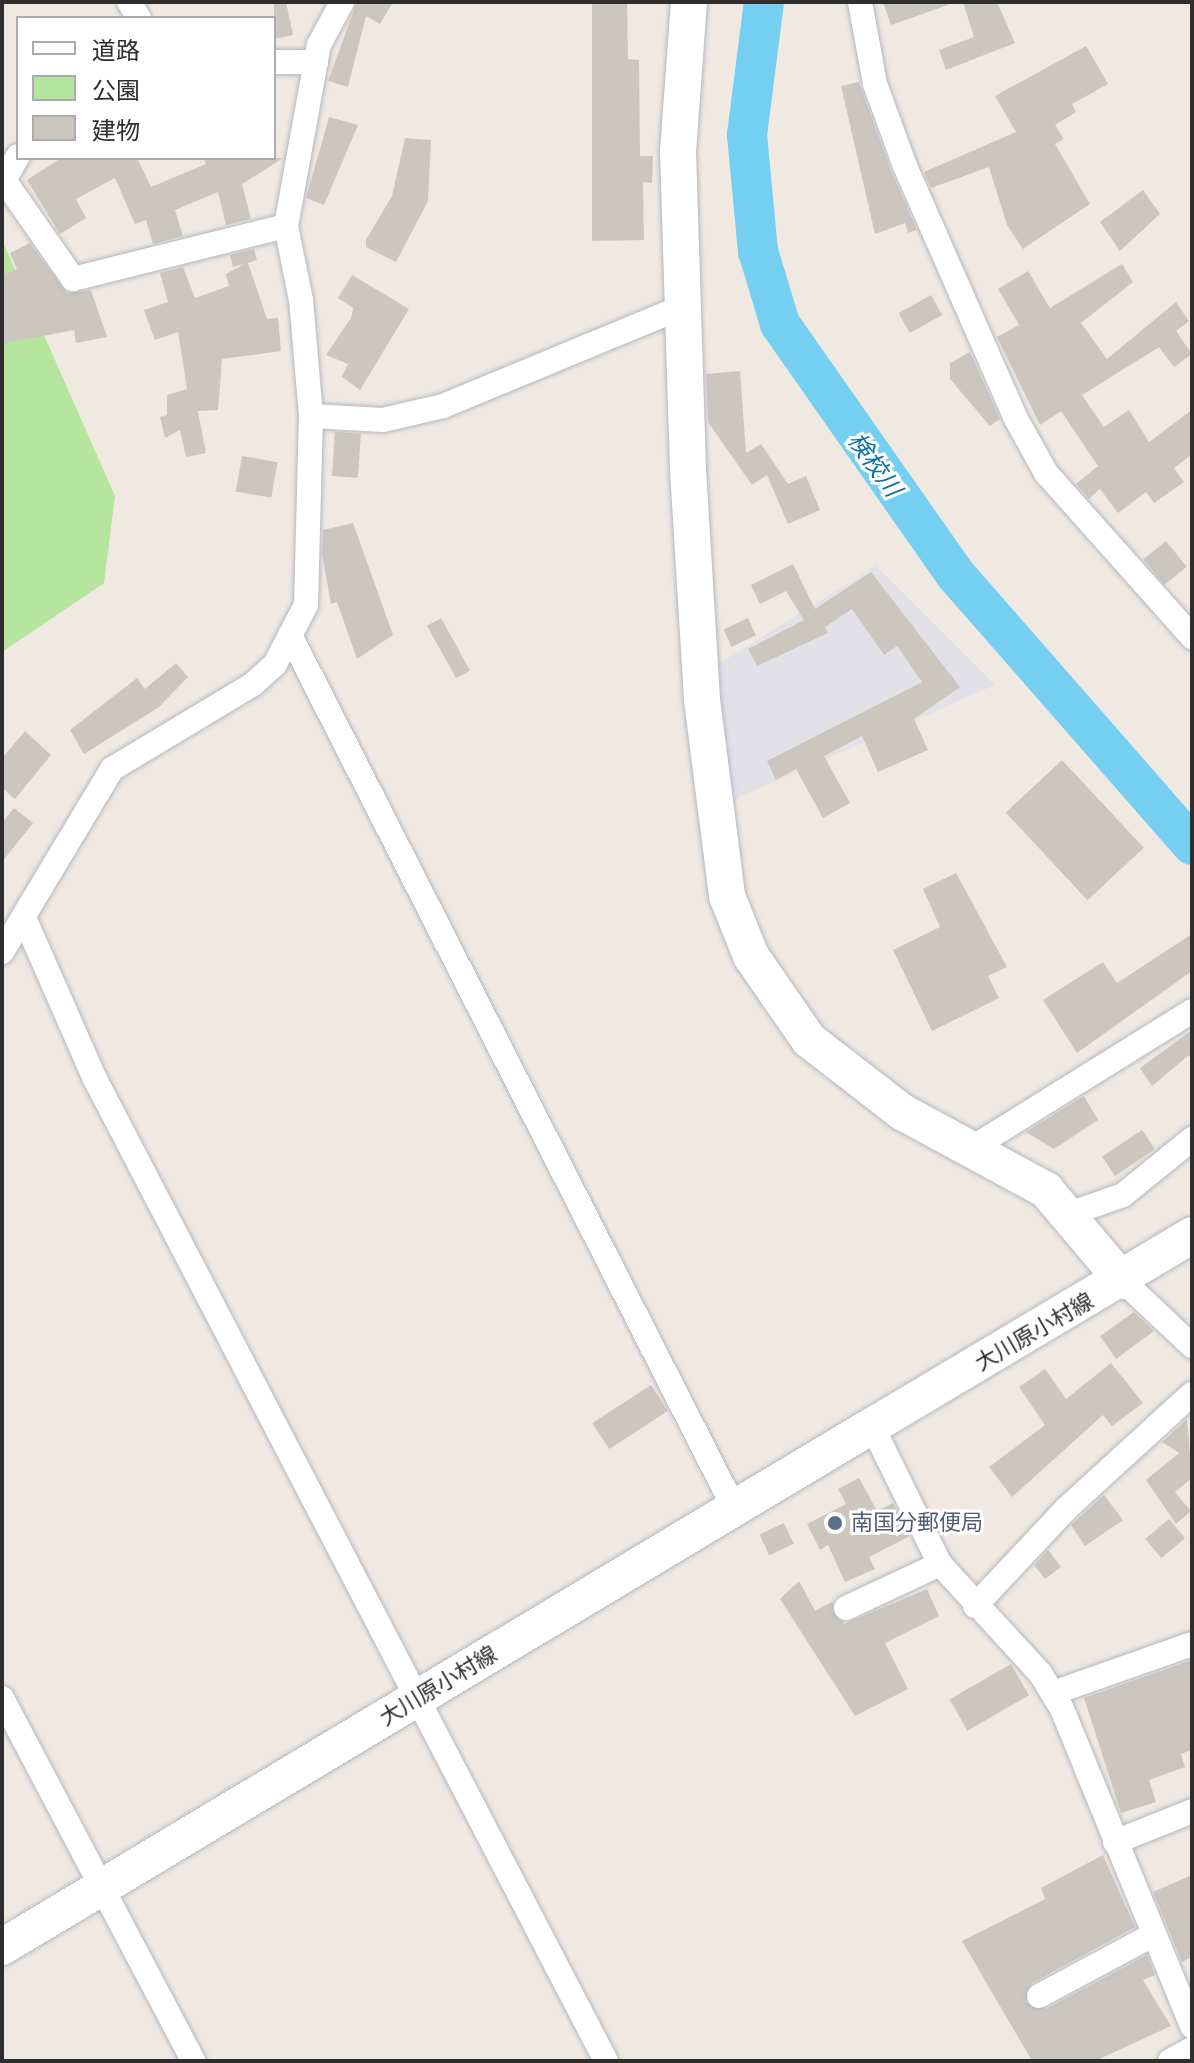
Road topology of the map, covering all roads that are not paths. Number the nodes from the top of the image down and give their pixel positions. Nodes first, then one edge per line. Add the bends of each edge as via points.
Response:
1 (342, 2) edge
2 (689, 2) edge
3 (860, 2) edge
4 (276, 62) edge
5 (316, 62) junction
6 (16, 159) edge
7 (286, 226) junction
8 (682, 307) junction
9 (311, 416) junction
10 (290, 635) junction
11 (1192, 637) edge
12 (26, 922) junction
13 (2, 952) edge
14 (1192, 1011) edge
15 (1192, 1139) edge
16 (972, 1148) junction
17 (1069, 1214) junction
18 (1192, 1235) edge
19 (1123, 1281) junction
20 (1192, 1346) edge
21 (1192, 1394) edge
22 (872, 1426) junction
23 (734, 1508) junction
24 (940, 1564) junction
25 (975, 1606) junction
26 (846, 1608) dead end
27 (1192, 1644) edge
28 (1053, 1693) junction
29 (2, 1698) edge
30 (418, 1699) junction
31 (1192, 1811) edge
32 (1115, 1842) junction
33 (103, 1886) junction
34 (1153, 1935) junction
35 (2, 1947) edge
36 (1039, 1996) dead end
37 (1192, 2026) edge
38 (1192, 2049) edge
39 (193, 2061) edge
40 (606, 2061) edge
41 (1170, 2061) edge

1 - 5 street
2 - 8 street via 678,151
3 - 11 street via 875,84 905,166 1016,419 1046,473
4 - 5 street
5 - 7 street
6 - 7 street via 4,180 73,279
7 - 9 street via 301,300
8 - 9 street via 443,406 383,420
8 - 16 street via 702,700 727,896 751,956 809,1040 902,1112
9 - 10 street via 306,605
10 - 12 street via 252,685 112,769 44,877
10 - 23 street
12 - 13 street
12 - 30 street via 95,1079
14 - 16 street
15 - 17 street via 1123,1195
16 - 17 street via 1017,1168
17 - 19 street
18 - 19 street, 大川原小村線
19 - 20 street
19 - 22 street, 大川原小村線
21 - 25 street via 1067,1508
22 - 23 street, 大川原小村線
22 - 24 street
23 - 30 street, 大川原小村線
24 - 25 street
24 - 26 street
25 - 28 street
27 - 28 street
28 - 32 street
29 - 33 street
30 - 33 street, 大川原小村線
30 - 40 street
31 - 32 street
32 - 34 street
33 - 35 street, 大川原小村線
33 - 39 street
34 - 36 street
34 - 37 street
38 - 41 street

